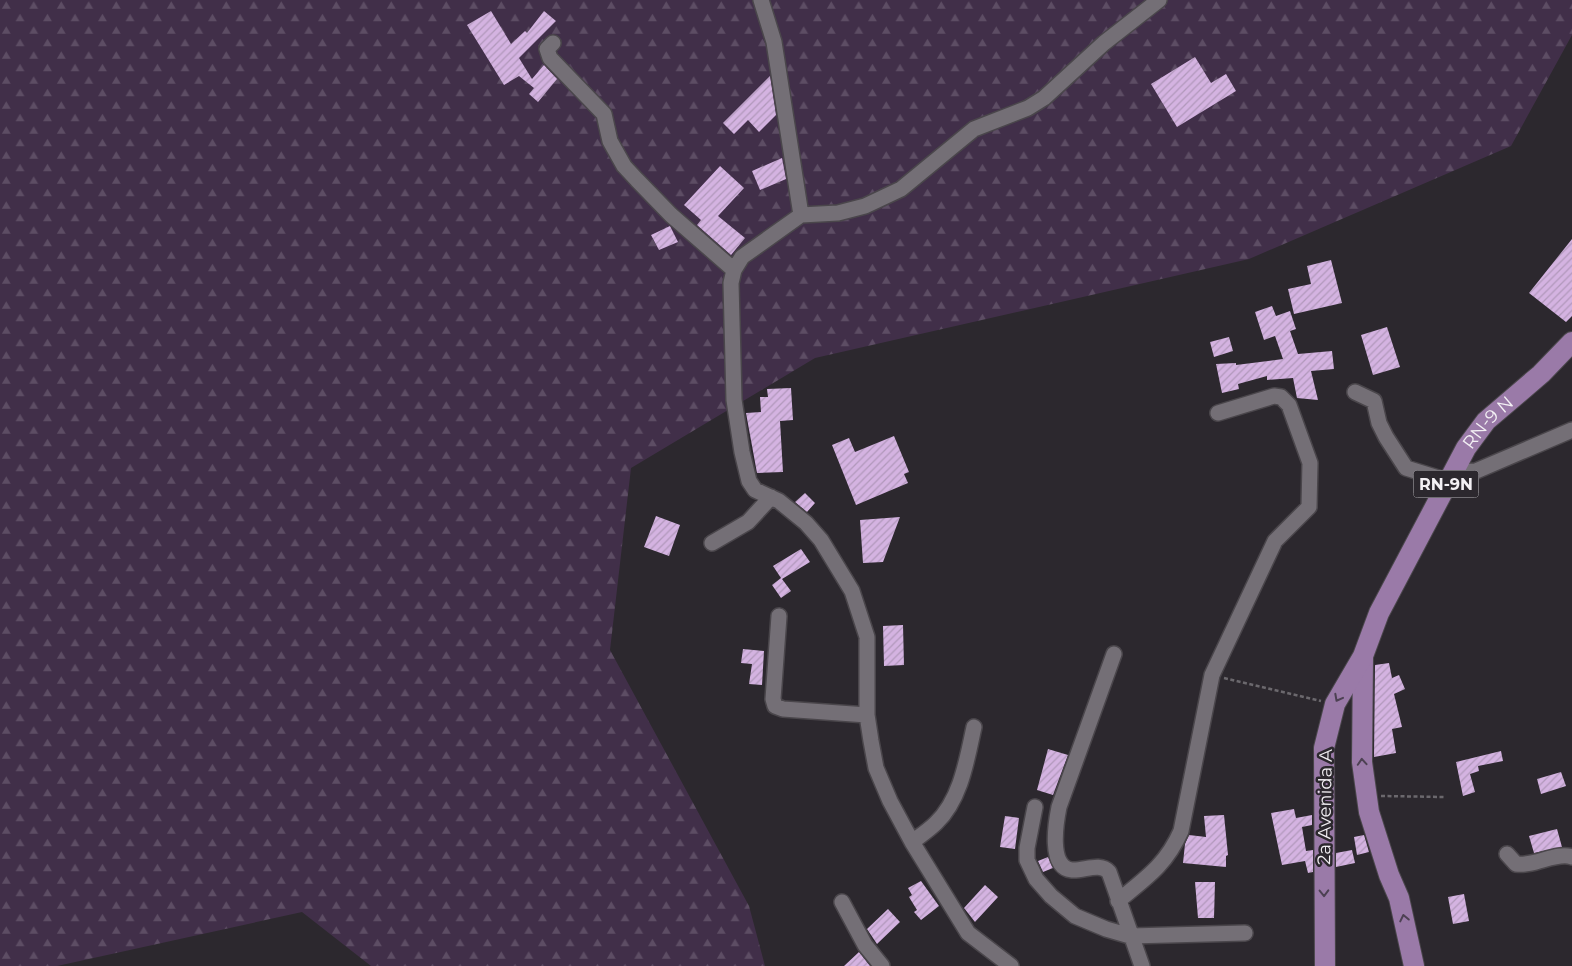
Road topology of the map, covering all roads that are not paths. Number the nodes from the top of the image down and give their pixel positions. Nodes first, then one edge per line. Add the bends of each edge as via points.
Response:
1 (761, 0) edge
2 (1159, 0) edge
3 (553, 43) dead end
4 (801, 215) junction
5 (734, 270) junction
6 (1572, 342) edge
7 (1355, 392) dead end
8 (1218, 412) dead end
9 (1572, 430) edge
10 (1450, 476) junction
11 (771, 497) junction
12 (712, 543) dead end
13 (779, 616) dead end
14 (1114, 654) dead end
15 (1363, 656) junction
16 (867, 715) junction
17 (974, 727) dead end
18 (1035, 807) dead end
19 (912, 842) junction
20 (1507, 854) dead end
21 (1572, 857) edge
22 (1118, 901) junction
23 (842, 902) dead end
24 (1245, 933) dead end
25 (1130, 936) junction
26 (882, 966) edge
27 (1011, 966) edge
28 (1142, 966) edge
29 (1325, 966) edge
30 (1414, 966) edge

1 - 4 street via 774,42
2 - 4 street via 1104,43 1044,98 1028,108 974,129 901,189 865,206 838,213
3 - 5 street via 547,49 550,58 604,114 610,142 624,166 671,215
4 - 5 street via 748,251
5 - 11 street via 730,290 734,400 742,452 752,486
6 - 10 main road, RN-9 N / RN-9N via 1541,374 1486,421
7 - 10 street via 1374,401 1379,423 1406,468
8 - 22 street via 1274,396 1281,397 1289,405 1310,462 1309,507 1275,541 1212,675 1181,831 1172,852
9 - 10 street via 1476,471
10 - 15 main road, RN-9 N / RN-9N via 1379,613
11 - 12 street via 748,522
11 - 16 street via 797,515 821,540 852,591 867,637
13 - 16 street via 774,706
14 - 22 street via 1059,807 1055,840 1058,860 1066,868 1101,867 1108,870
15 -> 29 main road, 2a Avenida A / RN-9N via 1335,704 1324,748
30 -> 15 main road, RN-9N via 1399,898 1369,812 1362,762
16 - 19 street via 876,768
17 - 19 street via 966,763 950,806 936,823
18 - 25 street via 1027,860 1036,879 1050,896 1075,916
19 - 27 street via 968,932
20 - 21 street via 1516,864 1523,865 1564,855
22 - 25 street
23 - 26 street via 865,945
24 - 25 street
25 - 28 street

